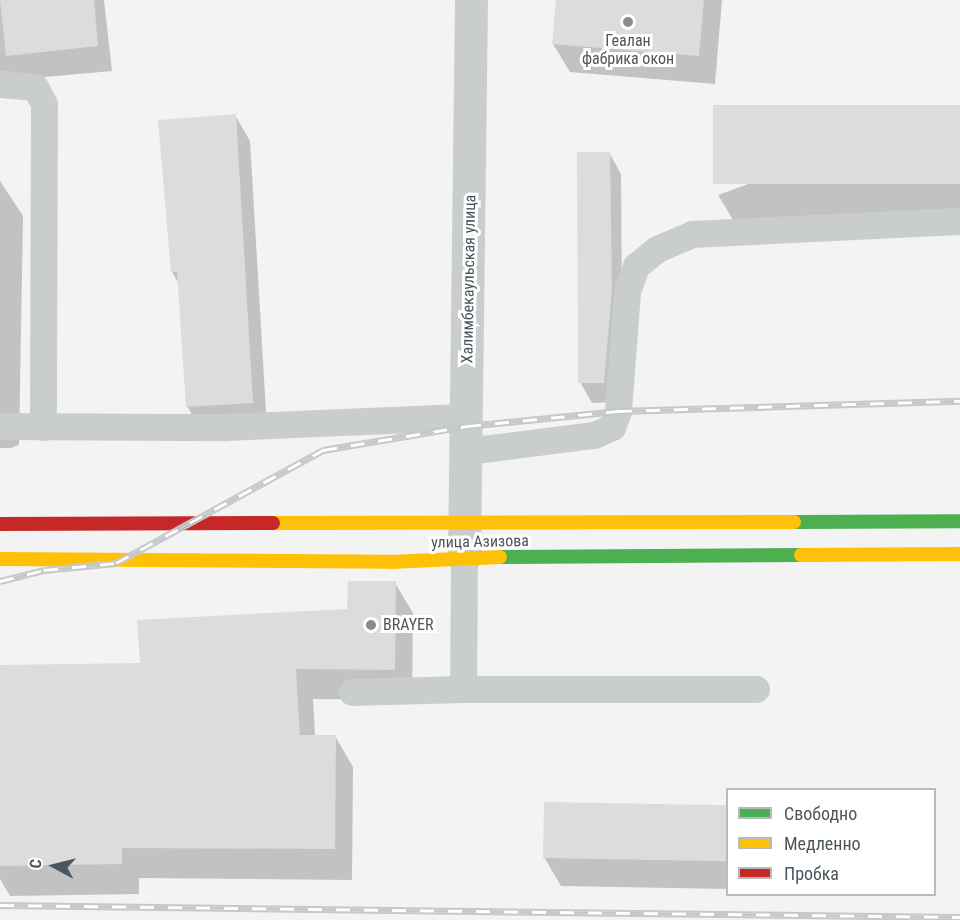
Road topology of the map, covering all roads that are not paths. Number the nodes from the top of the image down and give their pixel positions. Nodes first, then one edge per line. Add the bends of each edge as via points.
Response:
1 (471, 0) edge
2 (0, 84) edge
3 (960, 220) edge
4 (468, 417) junction
5 (0, 426) edge
6 (43, 427) junction
7 (467, 451) junction
8 (960, 521) edge
9 (0, 524) edge
10 (465, 524) junction
11 (960, 554) edge
12 (464, 557) junction
13 (0, 560) edge
14 (463, 689) junction
15 (756, 689) dead end
16 (352, 692) dead end

1 - 4 street, Халимбекаульская улица
2 - 6 lane via 34,87 44,104
3 - 7 lane via 692,234 657,249 636,266 627,291 618,411 612,427 594,435
4 - 6 lane via 225,427
4 - 7 street, Халимбекаульская улица
5 - 6 lane
7 - 10 street, Халимбекаульская улица
8 - 10 main road, улица Азизова
9 - 10 main road, улица Азизова
10 - 12 street, Халимбекаульская улица
11 - 12 main road, улица Азизова
12 - 13 main road, улица Азизова via 378,562
12 - 14 lane
14 - 15 lane
14 - 16 lane

